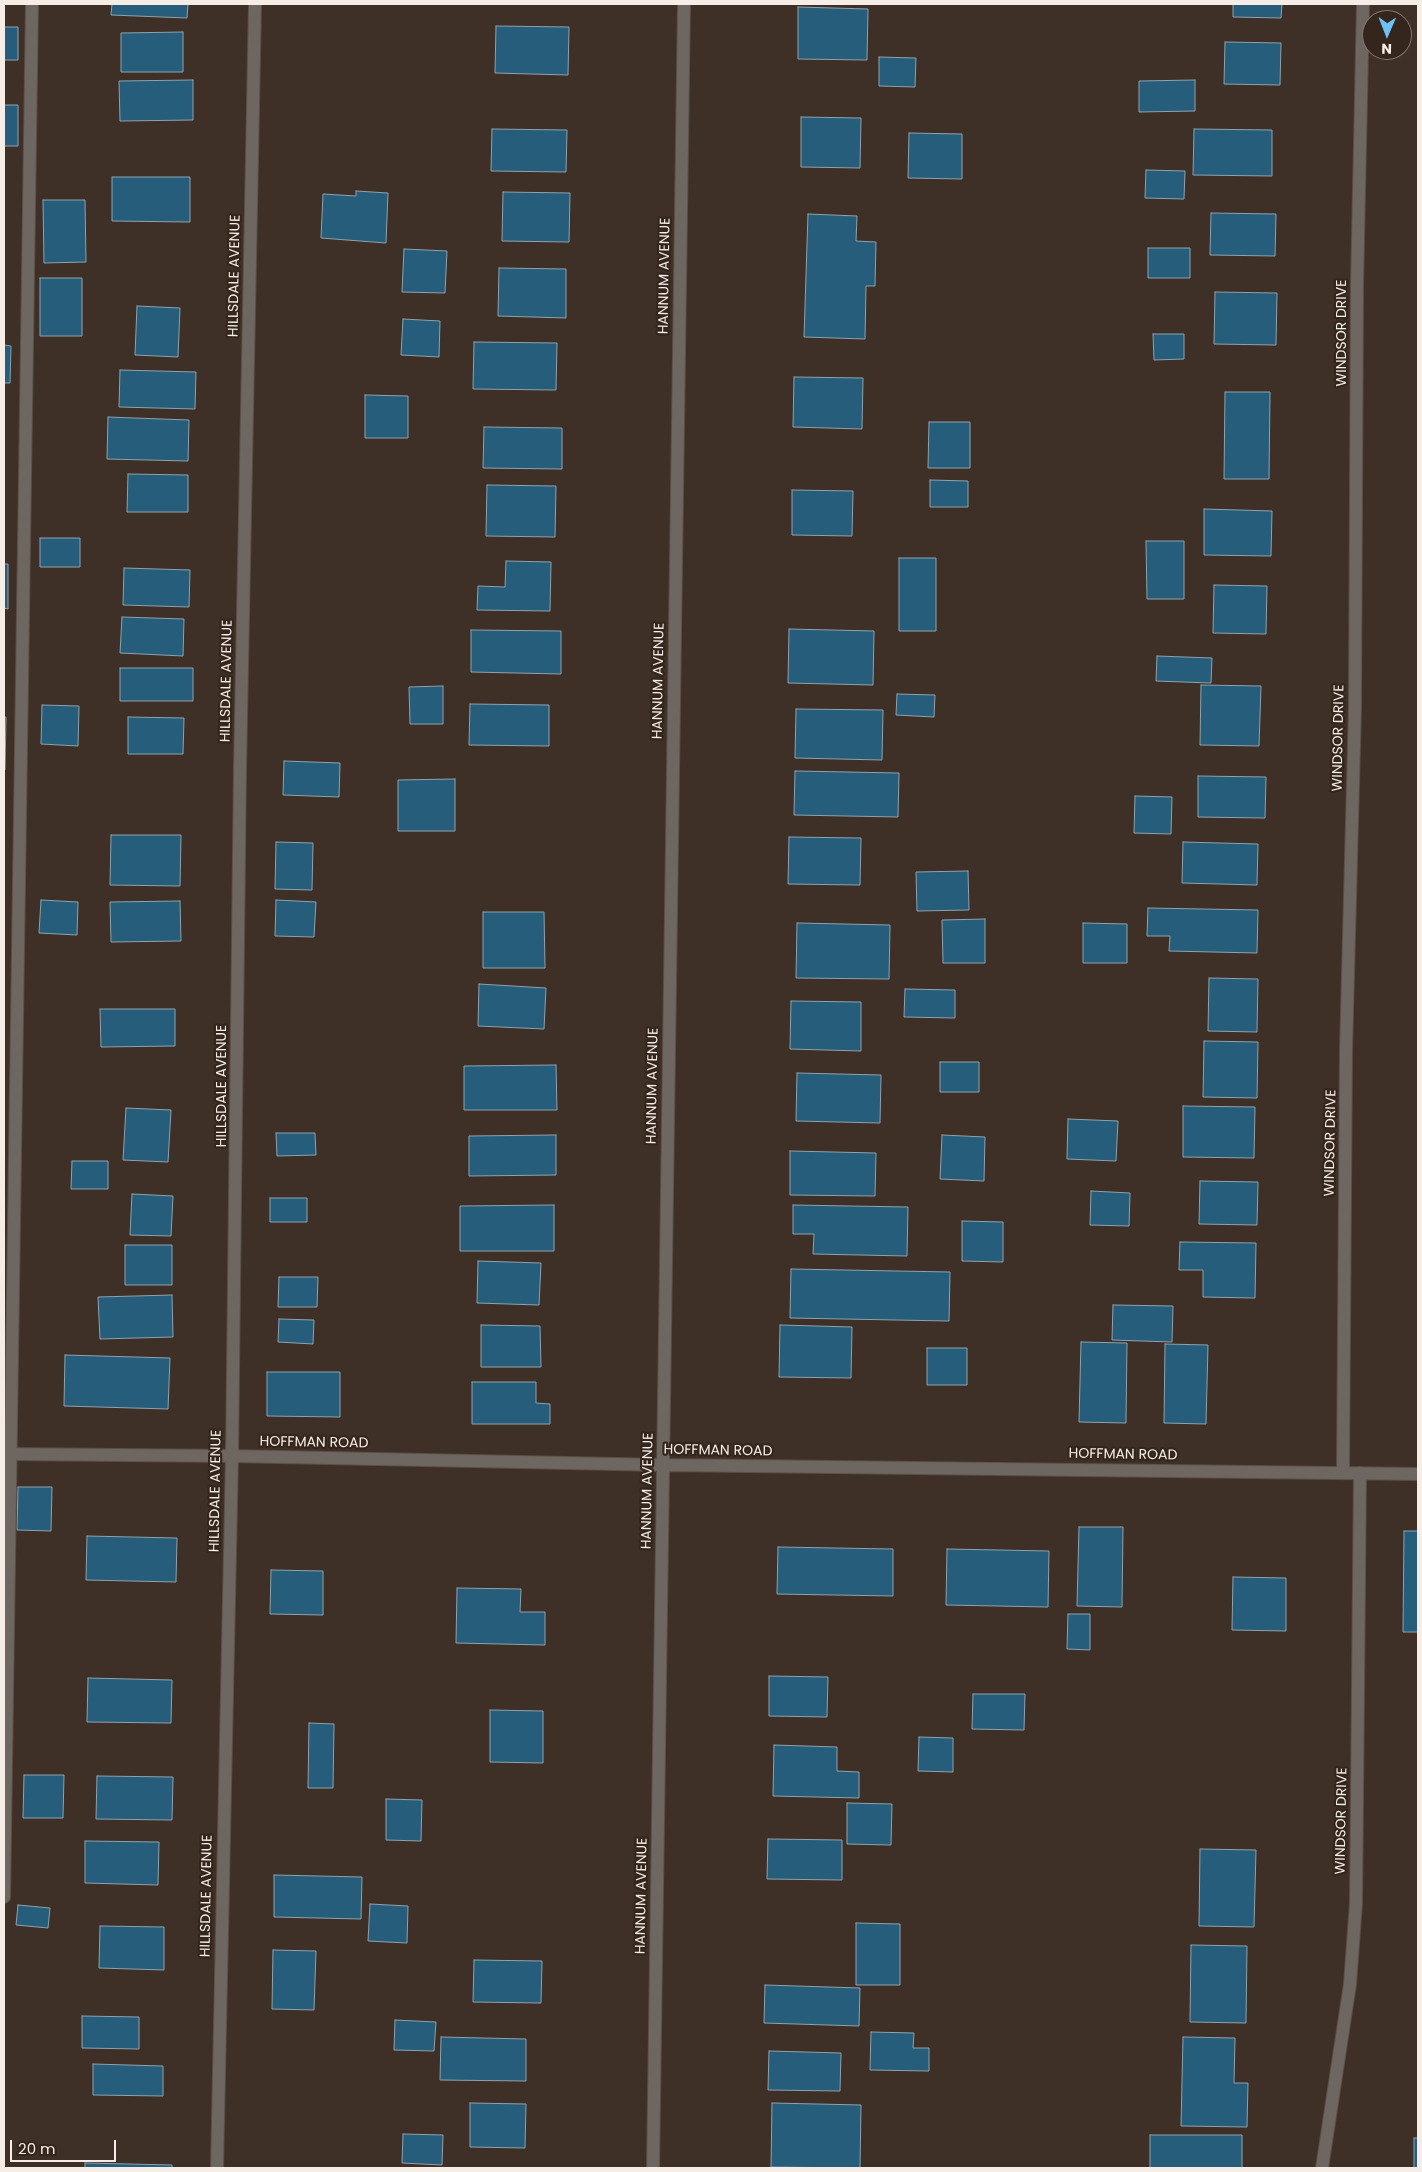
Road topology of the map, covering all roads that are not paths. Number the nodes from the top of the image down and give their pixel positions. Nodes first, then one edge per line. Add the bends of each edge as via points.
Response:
1 (32, 4) edge
2 (255, 4) edge
3 (684, 4) edge
4 (1363, 4) edge
5 (8, 1454) edge
6 (232, 1456) junction
7 (663, 1465) junction
8 (1343, 1472) junction
9 (1360, 1473) junction
10 (1418, 1474) edge
11 (4, 1897) edge
12 (217, 2168) edge
13 (653, 2168) edge
14 (1322, 2168) edge

1 - 5 street
2 - 6 street, HILLSDALE AVENUE via 240,768
3 - 7 street, HANNUM AVENUE
4 - 8 street, WINDSOR DRIVE via 1357,285 1355,698 1346,1050
5 - 6 street, HOFFMAN ROAD
5 - 11 street
6 - 7 street, HOFFMAN ROAD
6 - 12 street, HILLSDALE AVENUE
7 - 8 street, HOFFMAN ROAD
7 - 13 street, HANNUM AVENUE
8 - 9 street, HOFFMAN ROAD
9 - 10 street
9 - 14 street, WINDSOR DRIVE via 1356,1903 1350,1984

